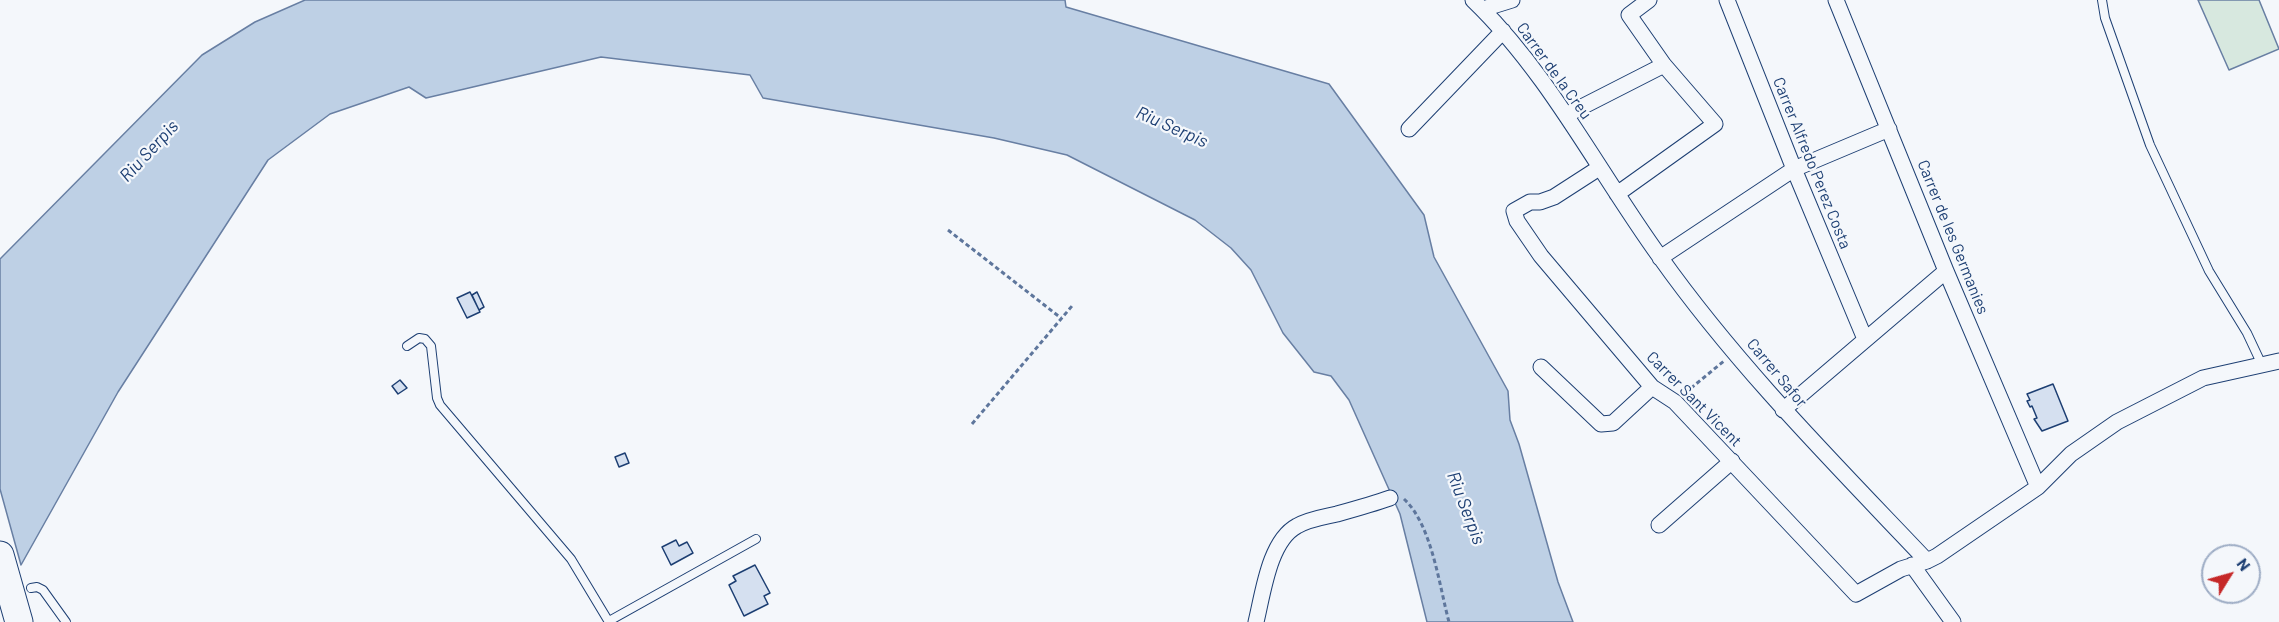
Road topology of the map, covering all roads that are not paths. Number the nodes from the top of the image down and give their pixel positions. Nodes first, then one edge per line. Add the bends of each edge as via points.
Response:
1 (1512, 0) edge
2 (1649, 0) edge
3 (1727, 0) edge
4 (1836, 0) edge
5 (2102, 0) edge
6 (1478, 5) edge
7 (1503, 31) junction
8 (1664, 65) junction
9 (1566, 115) junction
10 (1409, 129) dead end
11 (1889, 129) junction
12 (1599, 168) junction
13 (1794, 169) junction
14 (1617, 194) junction
15 (1660, 258) junction
16 (1946, 271) junction
17 (1865, 339) junction
18 (407, 346) dead end
19 (2279, 361) edge
20 (2262, 365) junction
21 (1540, 367) dead end
22 (1652, 387) junction
23 (1783, 410) junction
24 (1732, 461) junction
25 (2038, 488) junction
26 (1390, 498) road end
27 (1659, 525) dead end
28 (756, 539) dead end
29 (0, 555) edge
30 (1927, 561) junction
31 (1912, 566) junction
32 (31, 588) dead end
33 (19, 622) edge
34 (66, 622) edge
35 (609, 622) edge
36 (1256, 622) edge
37 (1953, 622) edge

1 - 6 street
2 - 8 street via 1629,15
3 - 13 street, Carrer Alfredo Perez Costa
4 - 11 street, Carrer de les Germanies
5 - 20 lane via 2150,145 2209,271
6 - 7 street, Carrer de la Creu
7 - 9 street, Carrer de la Creu
7 - 10 street
8 - 9 street
8 - 14 street via 1715,124
9 - 12 street, Carrer de la Creu
11 - 13 street
11 - 16 street, Carrer de les Germanies
12 - 14 street, Carrer de la Creu
12 - 22 street, Carrer Sant Vicent via 1554,197 1522,205 1514,211 1541,256
13 - 15 street
13 - 17 street, Carrer Alfredo Perez Costa
14 - 15 street, Carrer Safor
15 - 23 street, Carrer Safor
16 - 17 street
16 - 25 street, Carrer de les Germanies
17 - 23 street
18 - 35 lane via 419,339 429,342 440,405 571,559
19 - 20 street
20 - 25 street via 2203,378 2117,422 2070,454
21 - 22 street via 1601,424 1613,423
22 - 24 street, Carrer Sant Vicent via 1675,402
23 - 30 street, Carrer Safor
24 - 27 street
24 - 31 street, Carrer Sant Vicent via 1856,594
25 - 30 street
26 - 36 street via 1310,520 1290,531 1271,562
28 - 35 lane
29 - 33 highway
30 - 31 street
31 - 37 street
32 - 34 lane via 43,590

